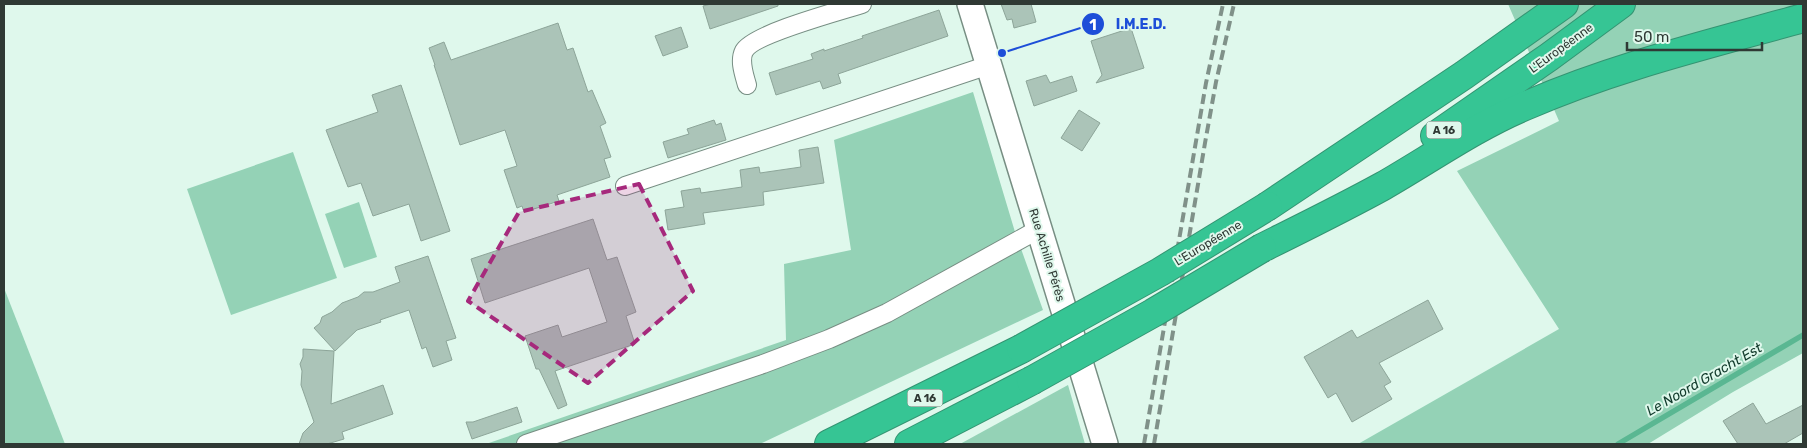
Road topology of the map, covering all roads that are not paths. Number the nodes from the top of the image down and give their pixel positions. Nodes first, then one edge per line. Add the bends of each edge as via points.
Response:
1 (862, 4) edge
2 (970, 4) edge
3 (1543, 4) edge
4 (1564, 4) edge
5 (1621, 4) edge
6 (1803, 18) edge
7 (989, 65) junction
8 (1464, 75) junction
9 (747, 85) dead end
10 (625, 186) dead end
11 (1039, 229) junction
12 (1262, 248) junction
13 (526, 444) edge
14 (829, 444) edge
15 (909, 444) edge
16 (1105, 444) edge

1 - 9 street via 768,35 749,45 742,64
2 - 7 street, Rue Achille Pérès
3 - 8 highway
4 - 8 highway, L'Européenne / A 16
5 - 12 highway, L'Européenne / A 16 via 1461,118
6 - 12 highway via 1626,68 1531,103 1364,196
7 - 10 street
7 - 11 street, Rue Achille Pérès
8 - 14 highway, L'Européenne / A 16, bridge via 1268,206 1160,272 1021,349
11 - 13 street via 887,313 836,336
11 - 16 street, Rue Achille Pérès
12 - 15 highway, L'Européenne / A 16, bridge via 1154,313

